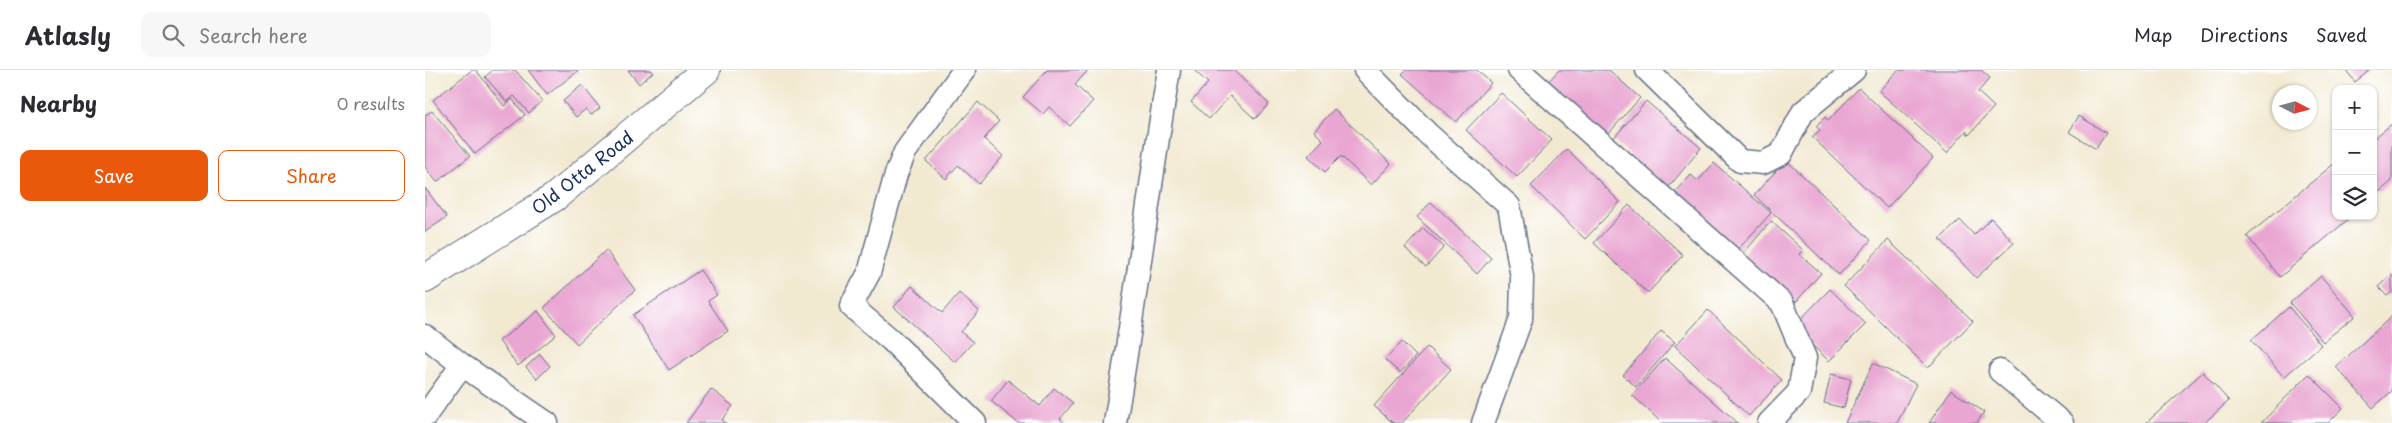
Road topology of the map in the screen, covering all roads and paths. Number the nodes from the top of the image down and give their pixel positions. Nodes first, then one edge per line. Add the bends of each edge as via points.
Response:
1 (706, 70) edge
2 (964, 70) edge
3 (1169, 70) edge
4 (1365, 70) edge
5 (1519, 70) edge
6 (1647, 70) edge
7 (1854, 70) edge
8 (425, 279) edge
9 (425, 336) edge
10 (462, 365) junction
11 (2000, 371) dead end
12 (425, 416) edge
13 (547, 423) edge
14 (975, 423) edge
15 (1115, 423) edge
16 (1483, 423) edge
17 (1769, 423) edge
18 (2063, 423) edge

1 - 8 street, Old Otta Road via 555,197
2 - 14 street via 905,152 869,273 851,306 891,340
3 - 15 street
4 - 16 street via 1429,134 1509,206 1522,277 1521,319
5 - 17 street via 1782,303 1805,358 1799,392
6 - 7 street via 1740,161 1763,163 1781,154 1803,112
9 - 10 street
10 - 12 street
10 - 13 street
11 - 18 street

